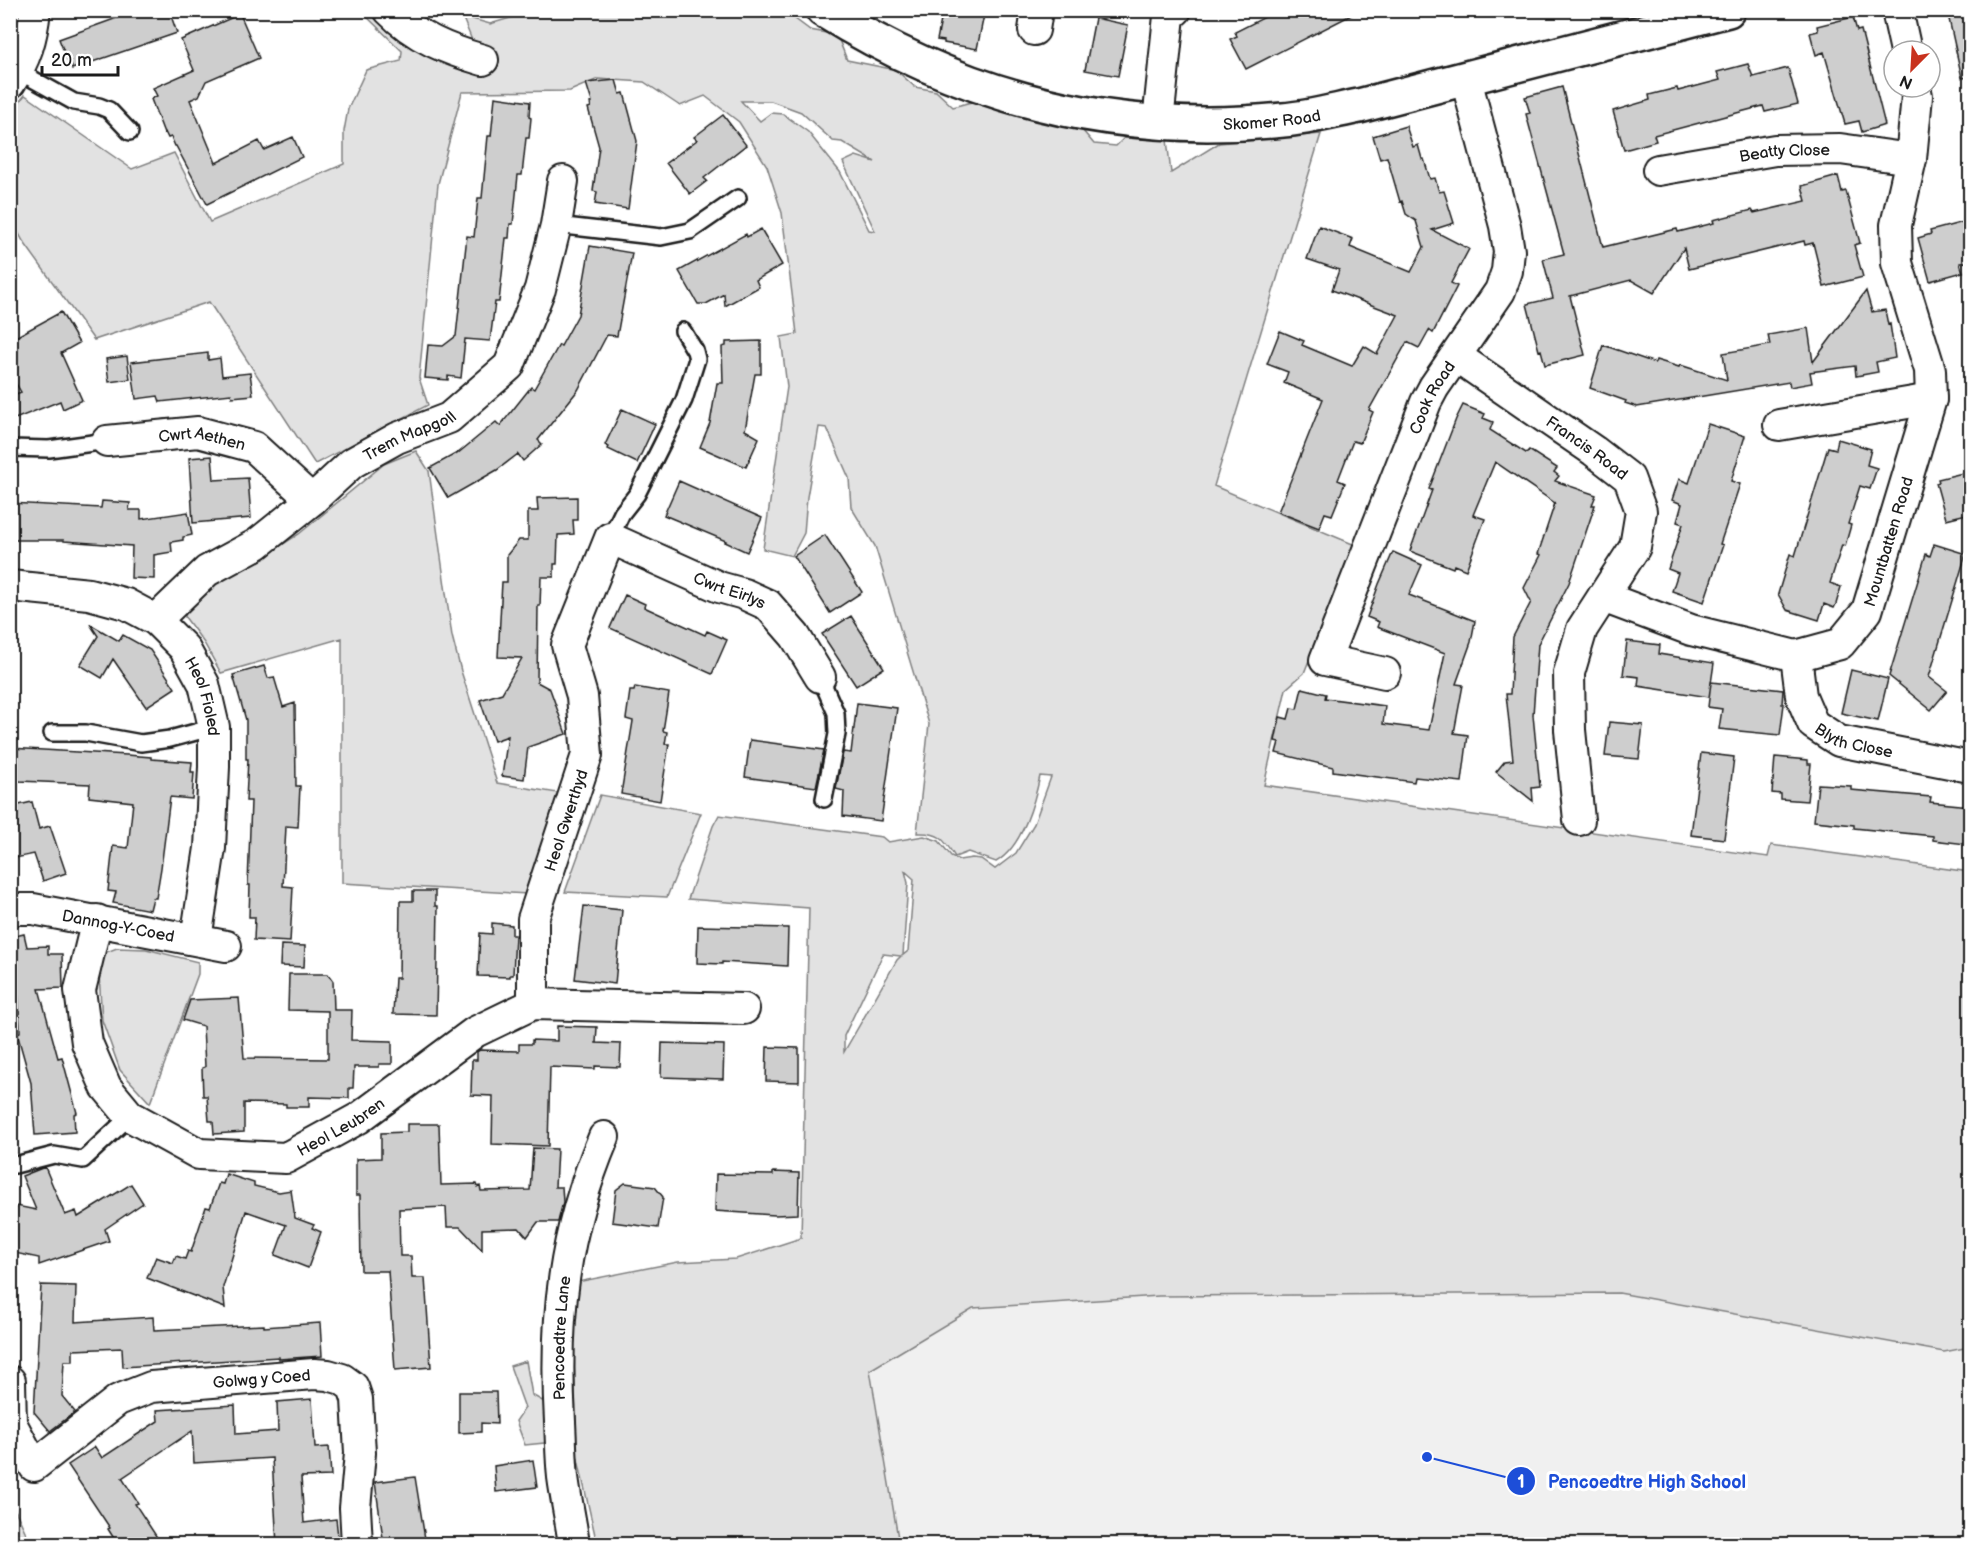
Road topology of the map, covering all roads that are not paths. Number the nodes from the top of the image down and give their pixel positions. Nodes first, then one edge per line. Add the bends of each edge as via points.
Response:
1 (35, 10) edge
2 (388, 10) edge
3 (823, 10) edge
4 (1728, 10) edge
5 (1897, 10) edge
6 (1168, 12) edge
7 (1690, 15) edge
8 (1903, 39) edge
9 (483, 60) dead end
10 (14, 77) edge
11 (1466, 79) junction
12 (1917, 99) edge
13 (1158, 122) junction
14 (130, 132) dead end
15 (1911, 159) junction
16 (1658, 170) dead end
17 (563, 181) dead end
18 (738, 198) dead end
19 (556, 225) junction
20 (683, 331) dead end
21 (1456, 356) junction
22 (1931, 399) junction
23 (1779, 425) dead end
24 (107, 441) joint
25 (10, 448) edge
26 (312, 500) junction
27 (610, 538) junction
28 (10, 586) edge
29 (1603, 597) junction
30 (156, 620) junction
31 (1796, 656) junction
32 (1385, 673) dead end
33 (820, 677) joint
34 (214, 727) junction
35 (52, 733) dead end
36 (1965, 766) dead end
37 (824, 799) dead end
38 (1579, 820) dead end
39 (10, 909) edge
40 (97, 920) junction
41 (196, 939) junction
42 (226, 946) dead end
43 (533, 1004) junction
44 (744, 1009) dead end
45 (130, 1116) junction
46 (604, 1137) dead end
47 (15, 1165) dead end
48 (10, 1381) edge
49 (357, 1545) edge
50 (574, 1545) edge

1 - 10 street via 32,38
2 - 9 street via 433,43
3 - 13 street, Skomer Road via 880,44 969,84 1081,113
4 - 7 street, Skomer Road
5 - 8 street
6 - 13 street
7 - 11 street, Skomer Road
10 - 14 lane via 74,102 109,110
11 - 13 street, Skomer Road via 1285,120
11 - 21 street, Cook Road via 1509,251 1500,291
12 - 15 street, Mountbatten Road
15 - 16 street, Beatty Close via 1840,149 1775,150
15 - 22 street, Mountbatten Road via 1896,225 1897,263 1930,370
17 - 19 street, Trem Mapgoll
18 - 19 lane via 690,231 661,237
19 - 26 street, Trem Mapgoll via 540,289 509,366 449,418 397,438 352,463
20 - 27 lane via 697,359 684,400 637,494
21 - 29 street, Francis Road via 1629,478 1641,511 1635,547
21 - 32 street, Cook Road via 1426,402 1324,660
22 - 23 street
22 - 31 street, Mountbatten Road via 1867,611 1840,644
24 - 25 lane via 49,449
24 - 26 street, Cwrt Aethen via 198,432 254,447
26 - 30 street, Trem Mapgoll via 257,544 207,571
27 - 33 street, Cwrt Eirlys via 768,605 795,636
27 - 43 street, Heol Gwerthyd via 567,645 582,696 587,755 533,919
28 - 30 street, Heol Fioled via 89,594 126,604
29 - 31 street, Mountbatten Road via 1692,630
29 - 38 street, Francis Road via 1582,629 1569,673
30 - 34 street, Heol Fioled via 184,648 204,684
31 - 36 street, Blyth Close via 1801,696 1813,724 1839,741
33 - 37 lane via 836,713 837,734
34 - 35 lane via 141,742 86,733
34 - 41 street, Heol Fioled via 210,848
39 - 40 street, Dannog-Y-Coed
40 - 41 street, Dannog-Y-Coed
40 - 45 street, Heol Leubren via 80,990 87,1043 106,1087
41 - 42 street, Dannog-Y-Coed
43 - 44 street, Heol Leubren
43 - 45 street, Heol Leubren via 475,1032 358,1118 286,1158 199,1154
45 - 47 lane via 83,1160 54,1155
46 - 50 street, Pencoedtre Lane via 577,1213 559,1308 557,1381 563,1477
48 - 49 street, Golwg y Coed via 11,1423 33,1466 118,1400 151,1387 314,1374 342,1379 352,1387 357,1399

